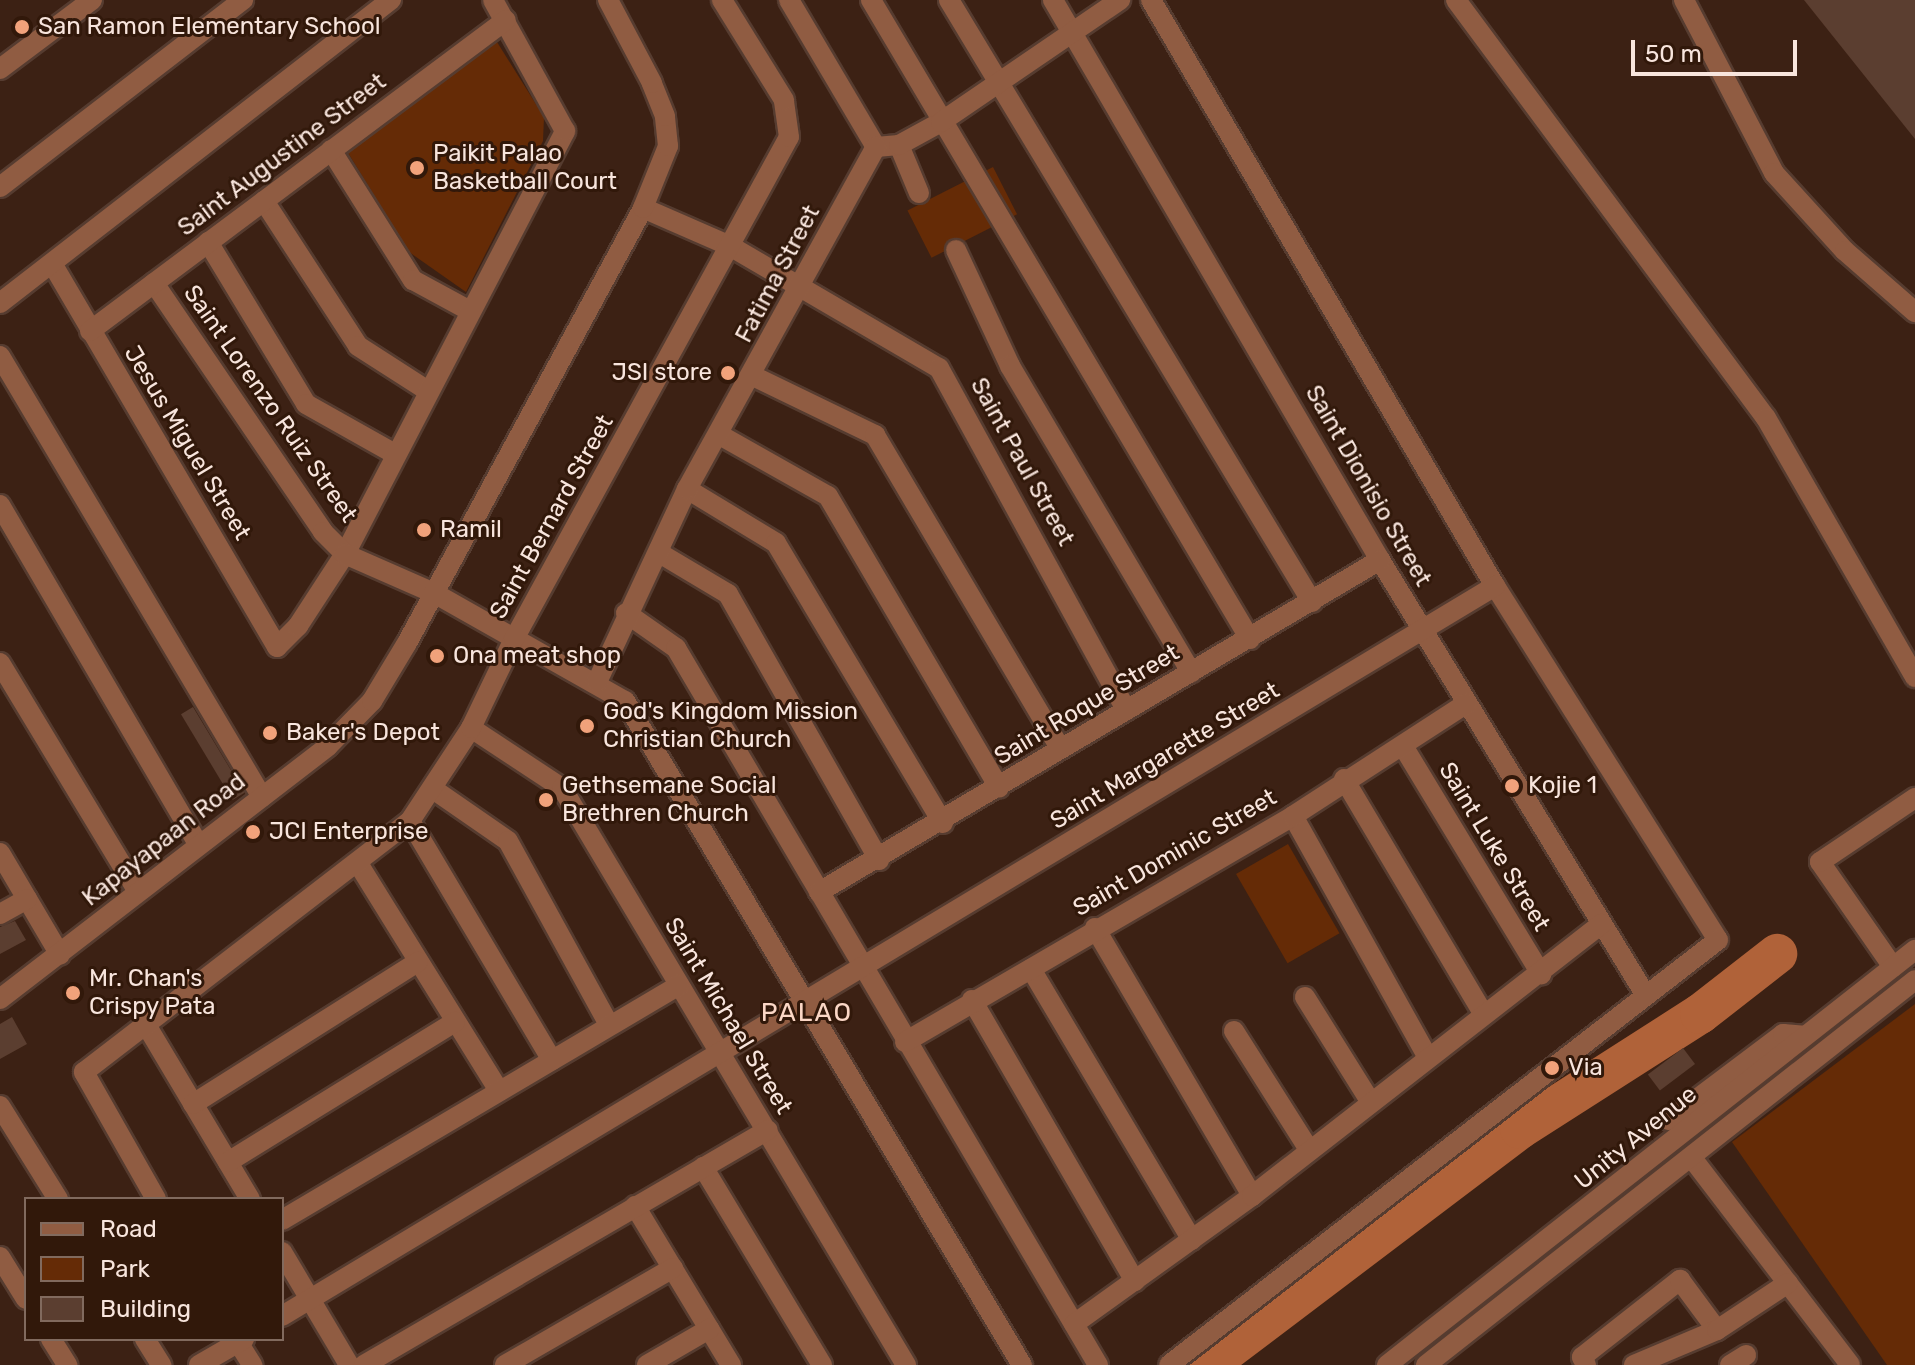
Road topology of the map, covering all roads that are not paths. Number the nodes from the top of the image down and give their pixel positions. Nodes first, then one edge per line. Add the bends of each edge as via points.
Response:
1 (92, 0) edge
2 (243, 0) edge
3 (391, 0) edge
4 (493, 0) edge
5 (608, 0) edge
6 (722, 0) edge
7 (789, 0) edge
8 (871, 0) edge
9 (949, 0) edge
10 (1053, 0) edge
11 (1120, 0) edge
12 (1151, 0) edge
13 (1456, 0) edge
14 (1684, 0) edge
15 (506, 20) junction
16 (1073, 30) junction
17 (0, 69) edge
18 (998, 84) junction
19 (941, 122) junction
20 (899, 145) junction
21 (876, 147) junction
22 (331, 150) junction
23 (0, 187) edge
24 (919, 193) dead end
25 (264, 201) junction
26 (643, 208) junction
27 (208, 242) junction
28 (730, 246) junction
29 (956, 250) dead end
30 (53, 265) junction
31 (154, 283) junction
32 (800, 287) junction
33 (0, 303) edge
34 (470, 311) junction
35 (1915, 312) edge
36 (90, 331) junction
37 (0, 356) edge
38 (753, 376) junction
39 (428, 391) junction
40 (718, 434) junction
41 (395, 454) junction
42 (687, 489) junction
43 (0, 505) edge
44 (345, 554) junction
45 (661, 554) junction
46 (1380, 560) junction
47 (1495, 586) junction
48 (434, 593) junction
49 (1312, 602) junction
50 (626, 613) junction
51 (1422, 630) junction
52 (514, 639) junction
53 (1250, 639) junction
54 (0, 663) edge
55 (1191, 672) junction
56 (1915, 677) edge
57 (597, 682) junction
58 (1467, 703) junction
59 (1126, 710) junction
60 (471, 728) junction
61 (1403, 746) junction
62 (1060, 748) junction
63 (1344, 779) junction
64 (999, 788) junction
65 (433, 789) junction
66 (262, 797) junction
67 (1915, 798) edge
68 (1293, 816) junction
69 (410, 821) junction
70 (943, 823) junction
71 (198, 844) junction
72 (0, 853) edge
73 (879, 860) junction
74 (359, 865) junction
75 (138, 892) junction
76 (819, 892) junction
77 (27, 899) junction
78 (0, 914) edge
79 (1602, 924) junction
80 (1095, 928) junction
81 (1915, 950) edge
82 (60, 955) junction
83 (418, 962) junction
84 (1893, 967) junction
85 (1031, 969) junction
86 (861, 970) junction
87 (1541, 974) junction
88 (1915, 980) edge
89 (679, 985) junction
90 (1645, 994) junction
91 (1, 997) edge
92 (1305, 997) dead end
93 (972, 1000) junction
94 (805, 1002) junction
95 (1484, 1015) junction
96 (455, 1022) junction
97 (145, 1023) junction
98 (609, 1025) junction
99 (1234, 1031) dead end
100 (1804, 1036) junction
101 (905, 1042) junction
102 (720, 1054) junction
103 (1427, 1056) junction
104 (552, 1060) junction
105 (499, 1091) junction
106 (1370, 1101) junction
107 (193, 1104) junction
108 (0, 1106) edge
109 (1669, 1120) dead end
110 (767, 1130) junction
111 (1308, 1148) junction
112 (1692, 1158) junction
113 (228, 1162) junction
114 (703, 1167) junction
115 (1252, 1196) junction
116 (57, 1197) edge
117 (155, 1197) edge
118 (249, 1197) edge
119 (635, 1206) junction
120 (284, 1219) edge
121 (1192, 1240) junction
122 (284, 1255) edge
123 (0, 1257) edge
124 (673, 1268) junction
125 (1135, 1281) junction
126 (1788, 1283) junction
127 (24, 1296) edge
128 (310, 1300) junction
129 (284, 1315) edge
130 (1074, 1324) junction
131 (709, 1329) junction
132 (1717, 1330) junction
133 (52, 1341) edge
134 (146, 1341) edge
135 (238, 1341) edge
136 (240, 1341) edge
137 (1672, 1359) edge
138 (67, 1365) edge
139 (161, 1365) edge
140 (199, 1365) edge
141 (252, 1365) edge
142 (349, 1365) edge
143 (364, 1365) edge
144 (505, 1365) edge
145 (647, 1365) edge
146 (731, 1365) edge
147 (822, 1365) edge
148 (905, 1365) edge
149 (1022, 1365) edge
150 (1098, 1365) edge
151 (1169, 1365) edge
152 (1387, 1365) edge
153 (1426, 1365) edge
154 (1586, 1365) edge
155 (1634, 1365) edge
156 (1850, 1365) edge

1 - 17 street
2 - 23 street
3 - 30 street
4 - 15 street
5 - 26 street, Kapayapaan Road via 665,116 668,146
6 - 28 street, Saint Bernard Street via 790,118 783,150
7 - 21 street
8 - 19 street
9 - 18 street
10 - 16 street, Saint Dionisio Street
11 - 16 street
12 - 47 street
13 - 56 street via 1766,418
14 - 35 street via 1774,173 1845,251
15 - 22 street, Saint Augustine Street
15 - 34 street via 565,131
16 - 18 street
16 - 46 street, Saint Dionisio Street
18 - 19 street
18 - 49 street
19 - 20 street
19 - 53 street
20 - 21 street
20 - 24 street
21 - 32 street, Fatima Street
22 - 25 street, Saint Augustine Street
22 - 34 street via 413,280
25 - 27 street, Saint Augustine Street
25 - 39 street via 358,346
26 - 28 street, Saint Paul Street
26 - 48 street, Kapayapaan Road
27 - 31 street, Saint Augustine Street
27 - 41 street via 306,404
28 - 32 street, Saint Paul Street
28 - 52 street, Saint Bernard Street
29 - 55 street via 1010,366
30 - 33 street
30 - 36 street, Jesus Miguel Street
31 - 36 street, Saint Augustine Street
31 - 44 street, Saint Lorenzo Ruiz Street via 323,532
32 - 38 street, Fatima Street
32 - 59 street, Saint Paul Street via 939,368
34 - 39 street
36 - 44 street, Jesus Miguel Street via 277,647 298,626
37 - 66 street
38 - 40 street, Fatima Street
38 - 62 street via 875,435
39 - 41 street
40 - 42 street, Fatima Street
40 - 64 street via 828,496
41 - 44 street
42 - 45 street, Fatima Street
42 - 70 street via 776,543
43 - 71 street
44 - 48 street
45 - 50 street, Fatima Street
45 - 73 street via 728,594
46 - 49 street, Saint Roque Street
46 - 51 street, Saint Dionisio Street
47 - 51 street, Saint Margarette Street
47 - 90 street via 1718,940
48 - 52 street
48 - 66 street, Kapayapaan Road via 357,717
49 - 53 street, Saint Roque Street
50 - 57 street, Fatima Street
50 - 76 street via 676,648
51 - 58 street, Saint Dionisio Street
51 - 86 street, Saint Margarette Street
52 - 57 street
52 - 60 street, Saint Bernard Street
53 - 55 street, Saint Roque Street
54 - 75 street
55 - 59 street, Saint Roque Street
57 - 94 street via 625,701
58 - 61 street, Saint Dominic Street
58 - 79 street, Saint Dionisio Street
59 - 62 street, Saint Roque Street
60 - 65 street, Saint Bernard Street
60 - 89 street, Saint Michael Street via 562,788
61 - 63 street, Saint Dominic Street
61 - 87 street, Saint Luke Street
62 - 64 street, Saint Roque Street
63 - 68 street, Saint Dominic Street
63 - 95 street
64 - 70 street, Saint Roque Street
65 - 69 street, Saint Bernard Street
65 - 98 street via 508,841
66 - 71 street, Kapayapaan Road
67 - 84 street via 1820,862
68 - 80 street, Saint Dominic Street
68 - 103 street
69 - 74 street, Saint Bernard Street
69 - 104 street
70 - 73 street, Saint Roque Street
71 - 75 street, Kapayapaan Road
72 - 77 street
73 - 76 street, Saint Roque Street
74 - 83 street
74 - 97 street, Saint Bernard Street
75 - 82 street, Kapayapaan Road
76 - 86 street
77 - 78 street
77 - 82 street
79 - 87 street
79 - 90 street, Saint Dionisio Street
80 - 85 street, Saint Dominic Street
80 - 115 street
81 - 84 street, Unity Avenue
82 - 91 street, Kapayapaan Road
83 - 96 street
83 - 107 street
84 - 100 street, Unity Avenue
85 - 93 street, Saint Dominic Street
85 - 121 street
86 - 94 street, Saint Margarette Street
86 - 101 street
87 - 95 street
88 - 112 street, Unity Avenue
89 - 98 street
89 - 102 street, Saint Michael Street
90 - 151 street
92 - 106 street
93 - 101 street, Saint Dominic Street
93 - 125 street
94 - 102 street, Saint Margarette Street
94 - 149 street
95 - 103 street
96 - 105 street
96 - 113 street
97 - 107 street
97 - 117 street, Saint Bernard Street via 84,1072
98 - 104 street
99 - 111 street
100 - 109 street via 1783,1034
100 - 152 street, Unity Avenue
101 - 130 street
102 - 110 street, Saint Michael Street
102 - 128 street, Saint Margarette Street
103 - 106 street
104 - 105 street
105 - 120 street
106 - 111 street
107 - 113 street
108 - 116 street
110 - 114 street
110 - 148 street, Saint Michael Street
111 - 115 street
112 - 126 street
112 - 153 street, Unity Avenue
113 - 118 street
114 - 119 street
114 - 147 street
115 - 121 street
119 - 124 street
119 - 143 street
121 - 125 street
122 - 128 street
123 - 127 street
124 - 131 street
124 - 144 street
125 - 130 street
126 - 132 street
126 - 156 street
128 - 129 street, Saint Margarette Street
128 - 142 street
130 - 150 street
131 - 145 street
131 - 146 street
132 - 137 street
132 - 154 street via 1680,1280 1582,1357
133 - 138 street
134 - 139 street
135 - 140 street
136 - 141 street
137 - 155 street

